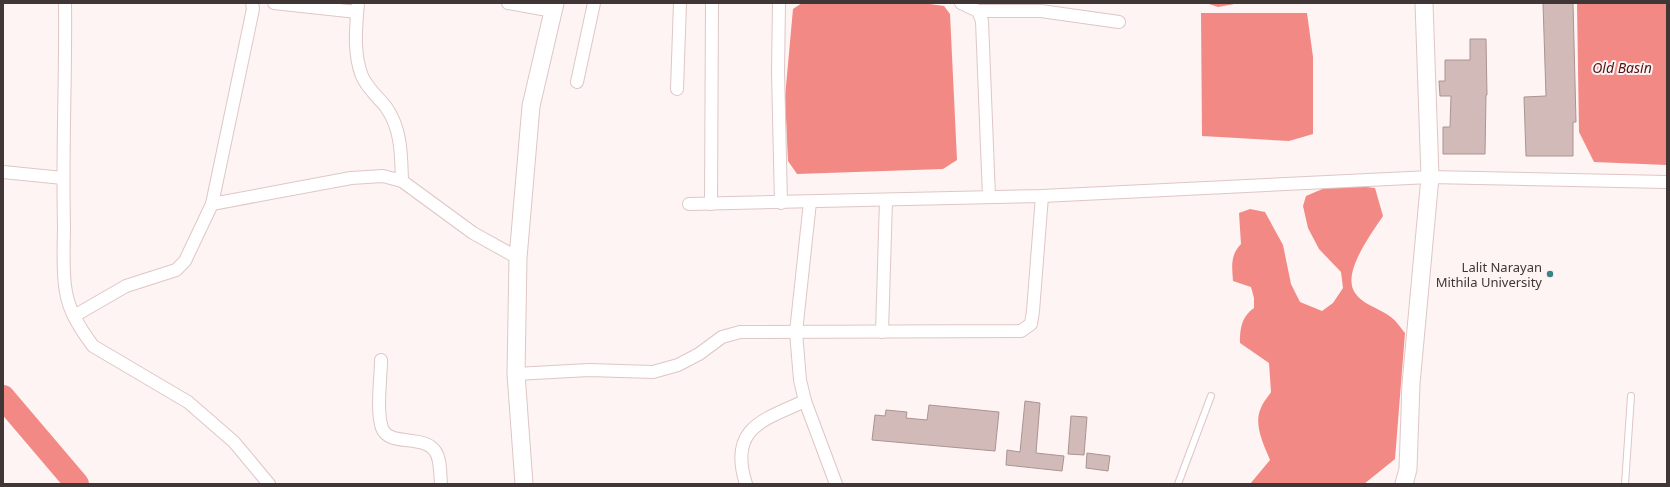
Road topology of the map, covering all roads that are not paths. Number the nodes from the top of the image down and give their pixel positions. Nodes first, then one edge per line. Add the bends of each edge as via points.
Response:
1 (65, 3) edge
2 (252, 3) edge
3 (274, 3) edge
4 (508, 3) edge
5 (594, 3) edge
6 (680, 3) edge
7 (712, 3) edge
8 (779, 3) edge
9 (961, 3) edge
10 (1424, 3) edge
11 (554, 7) edge
12 (358, 8) edge
13 (978, 11) junction
14 (1119, 22) dead end
15 (576, 82) dead end
16 (677, 89) dead end
17 (3, 172) edge
18 (1430, 177) junction
19 (64, 178) junction
20 (402, 181) junction
21 (1667, 182) edge
22 (1042, 196) junction
23 (989, 197) junction
24 (886, 200) junction
25 (810, 202) junction
26 (780, 203) junction
27 (212, 204) junction
28 (689, 204) dead end
29 (711, 204) junction
30 (518, 258) junction
31 (74, 316) junction
32 (796, 332) junction
33 (882, 332) junction
34 (381, 360) dead end
35 (516, 374) junction
36 (1211, 396) dead end
37 (1631, 396) dead end
38 (805, 401) junction
39 (270, 484) edge
40 (441, 484) edge
41 (524, 484) edge
42 (746, 484) edge
43 (836, 484) edge
44 (1178, 484) edge
45 (1404, 484) edge
46 (1625, 484) edge

1 - 19 street
2 - 27 street via 253,10
3 - 12 street
4 - 11 street
5 - 15 street
6 - 16 street
7 - 29 street
8 - 26 street
9 - 13 street
10 - 18 street
11 - 30 street via 531,106
12 - 20 street via 356,40 362,76 386,108 397,128
13 - 14 street via 1041,11
13 - 23 street via 982,21
17 - 19 street
18 - 21 street
18 - 22 street
18 - 45 street via 1411,384 1408,469
19 - 31 street via 66,292
20 - 27 street via 382,176 352,178
20 - 30 street via 473,234
22 - 23 street
22 - 33 street via 1030,324 1021,331
23 - 24 street
24 - 25 street
24 - 33 street
25 - 26 street
25 - 32 street
26 - 29 street
27 - 31 street via 186,261 176,270 126,286
28 - 29 street
30 - 35 street
31 - 39 street via 93,346 188,402 234,442
32 - 33 street
32 - 35 street via 740,332 722,337 678,365 654,372 589,370
32 - 38 street via 800,380
34 - 40 street via 382,429 390,437 430,445 436,452
35 - 41 street
36 - 44 lane
37 - 46 lane
38 - 42 street via 767,419 746,435 741,459 741,471
38 - 43 street

